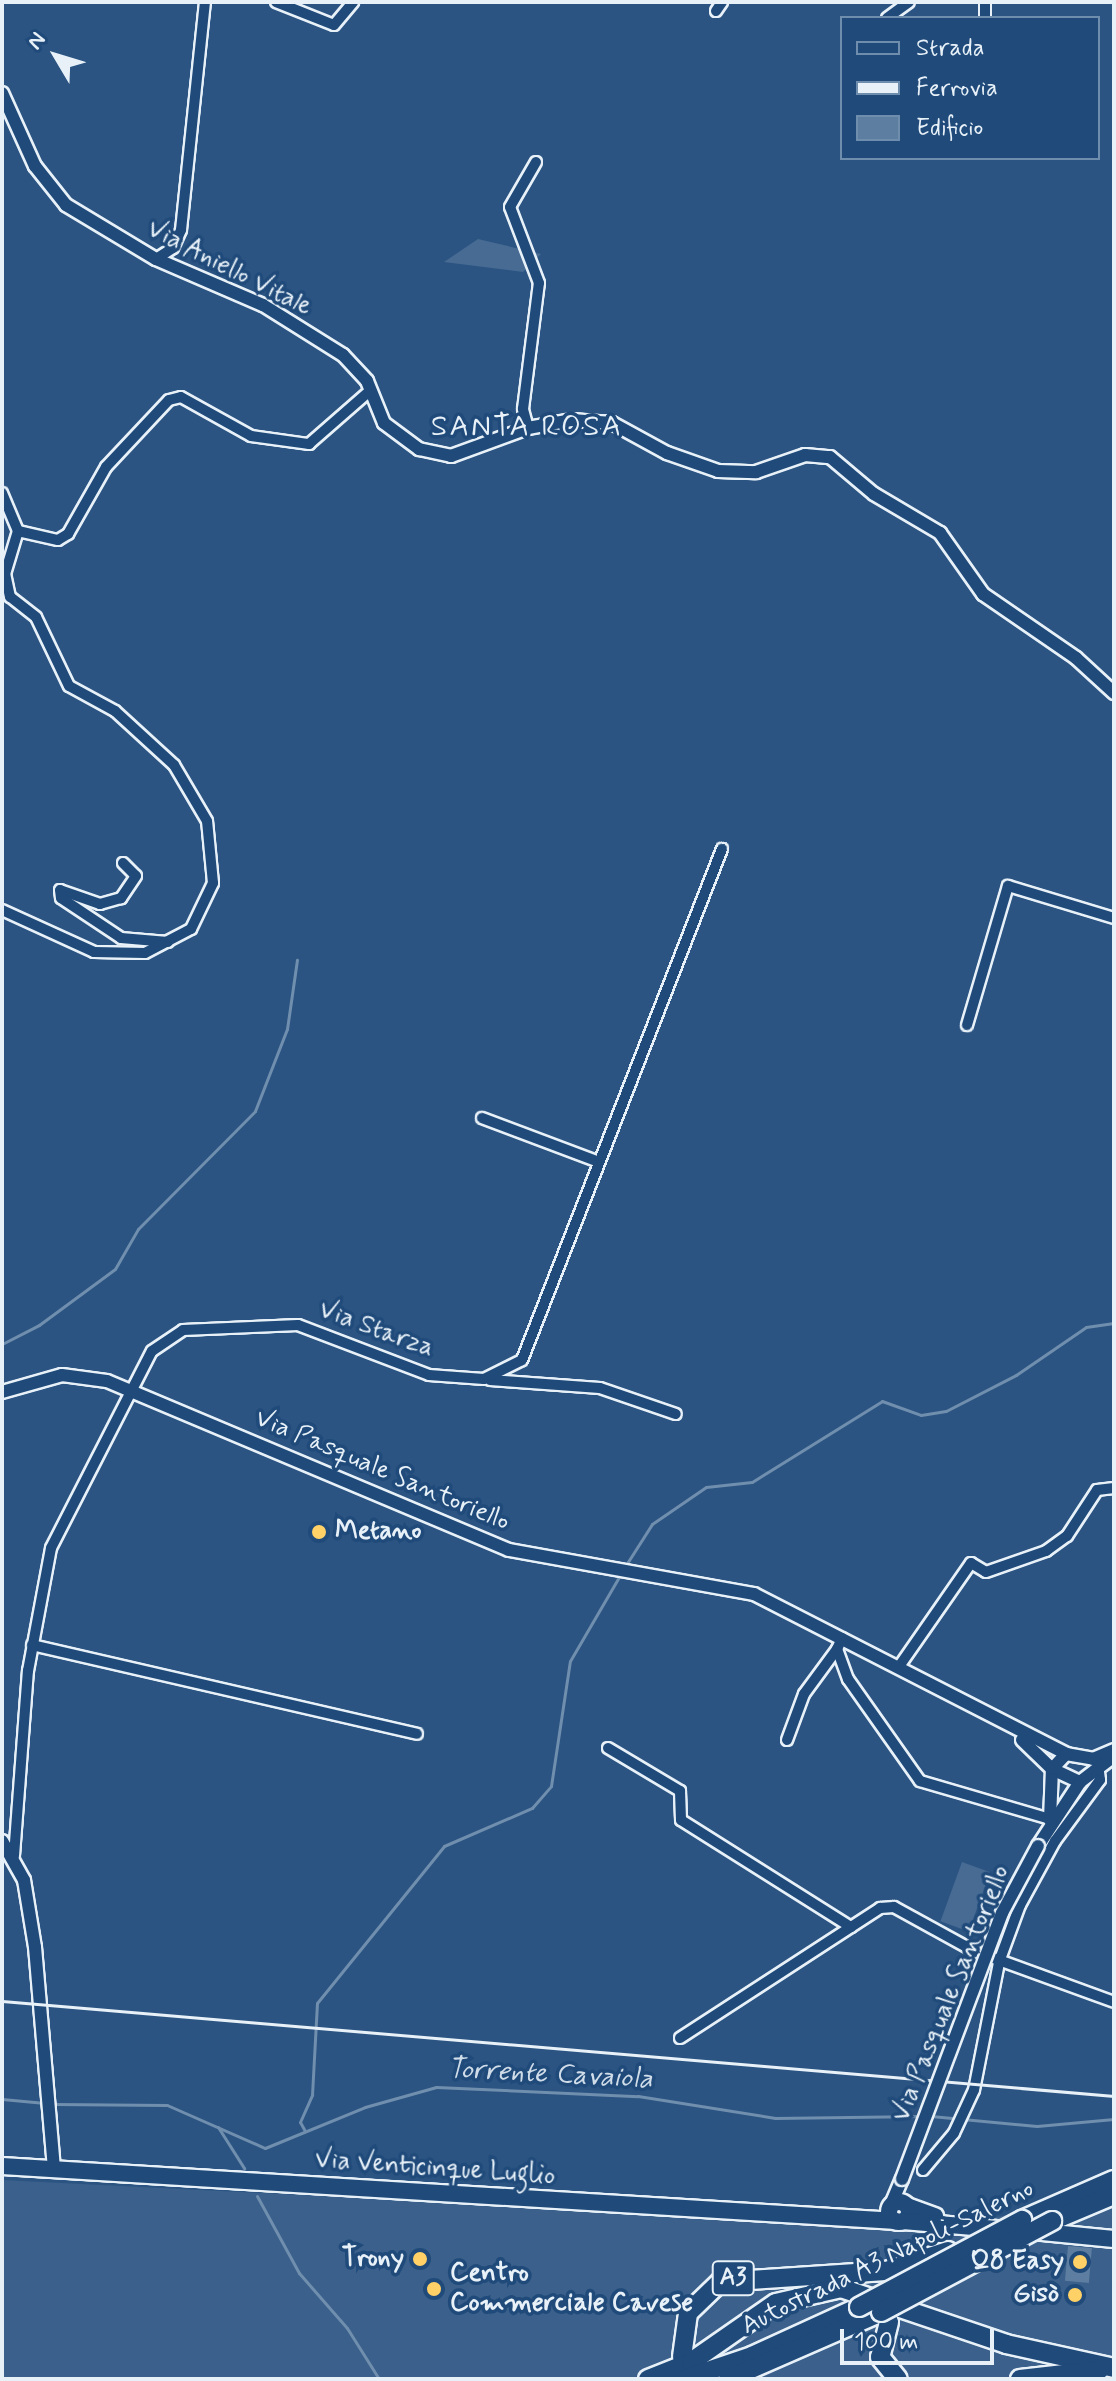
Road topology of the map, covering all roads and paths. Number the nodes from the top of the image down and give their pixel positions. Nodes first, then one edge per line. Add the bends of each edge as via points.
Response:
1 (205, 2) edge
2 (276, 2) edge
3 (353, 2) edge
4 (909, 2) edge
5 (890, 16) edge
6 (2, 93) edge
7 (536, 162) dead end
8 (156, 259) junction
9 (371, 390) junction
10 (528, 428) junction
11 (2, 493) edge
12 (18, 531) junction
13 (1114, 693) edge
14 (722, 849) dead end
15 (123, 863) dead end
16 (2, 910) edge
17 (1114, 918) edge
18 (168, 942) junction
19 (967, 1025) dead end
20 (482, 1118) dead end
21 (599, 1162) junction
22 (484, 1379) junction
23 (131, 1390) junction
24 (2, 1392) edge
25 (676, 1414) dead end
26 (1114, 1488) edge
27 (839, 1643) junction
28 (32, 1645) junction
29 (898, 1668) junction
30 (1007, 1728) junction
31 (417, 1734) dead end
32 (787, 1740) dead end
33 (608, 1748) dead end
34 (1114, 1753) edge
35 (1066, 1754) junction
36 (1098, 1764) junction
37 (1052, 1769) junction
38 (1080, 1782) junction
39 (1090, 1795) junction
40 (1049, 1823) junction
41 (2, 1841) edge
42 (14, 1856) junction
43 (851, 1927) junction
44 (999, 1962) junction
45 (1114, 2002) edge
46 (680, 2038) dead end
47 (2, 2166) edge
48 (54, 2168) junction
49 (923, 2170) dead end
50 (1114, 2180) edge
51 (1114, 2195) edge
52 (898, 2211) junction
53 (1114, 2230) edge
54 (1000, 2232) junction
55 (1114, 2239) edge
56 (885, 2317) junction
57 (682, 2357) dead end
58 (1114, 2368) edge
59 (648, 2379) edge
60 (684, 2379) edge
61 (728, 2379) edge
62 (898, 2379) edge
63 (1020, 2379) edge

1 - 8 street via 181,230 173,248
2 - 3 street via 334,25
4 - 5 street
6 - 8 street, Via Aniello Vitale via 54,193
7 - 10 street via 510,207 539,283 523,409
8 - 9 street, Via Aniello Vitale via 263,305 343,355
9 - 10 street, Via Aniello Vitale via 384,423 437,456
9 - 12 street via 309,444 251,436 181,397 169,400 106,467 68,534 58,540
10 - 13 street, Via Aniello Vitale via 572,420 612,423 667,453 718,471 756,472 805,455 830,457 874,494 940,533 983,594 1076,658
11 - 12 street
12 - 18 street via 5,574 10,597 36,617 69,686 115,711 160,750 207,821 213,883 191,929
14 - 21 street
15 - 18 street via 136,876 121,898 100,904 60,890 61,898 121,938
16 - 18 street via 94,952 145,953
17 - 19 street via 1008,886
20 - 21 street
21 - 22 street via 522,1360
22 - 23 street, Via Starza via 429,1375 298,1325 222,1326 166,1336
22 - 25 street, Via Starza via 600,1388
23 - 24 street, Via Pasquale Santoriello via 62,1375
23 - 27 street, Via Pasquale Santoriello via 468,1536 595,1566 754,1594
23 - 28 street, Via Starza via 51,1548
26 - 29 street via 1097,1490 1067,1536 1046,1551 986,1572 971,1563
27 - 29 street, Via Pasquale Santoriello
27 - 32 street via 804,1694
27 - 40 street via 848,1679 920,1781
28 - 31 street
28 - 42 street, Via Starza
29 - 30 street, Via Pasquale Santoriello
30 - 35 street
30 - 37 street
33 - 43 street via 680,1791 681,1820
34 - 36 street
35 - 36 street
35 - 37 street
35 - 38 street
36 - 38 street
36 - 39 street
37 - 38 street
37 - 40 street
38 - 39 street
38 - 40 street, Via Pasquale Santoriello
39 - 44 street via 1039,1869
40 - 52 street, Via Pasquale Santoriello, bridge via 1002,1913 902,2179
41 - 42 street
42 - 48 street via 35,1947
43 - 44 street via 894,1907
43 - 46 street
44 - 45 street
44 - 49 street via 965,2111
47 - 48 main road, Via Venticinque Luglio
48 - 52 main road, Via Venticinque Luglio via 866,2217
50 - 54 highway, Autostrada A3 Napoli-Salerno / A3, bridge
51 - 56 highway, Autostrada A3 Napoli-Salerno, bridge via 1034,2230
52 - 53 main road
52 - 55 main road, Via Venticinque Luglio
54 - 57 highway, A3, bridge via 903,2268 720,2282 688,2313
54 - 60 highway, Autostrada A3 Napoli-Salerno / A3, bridge via 859,2307
56 - 61 highway, Autostrada A3 Napoli-Salerno
56 - 62 highway via 880,2357
58 - 59 highway via 1006,2344 841,2288 776,2303 691,2362
58 - 63 highway

